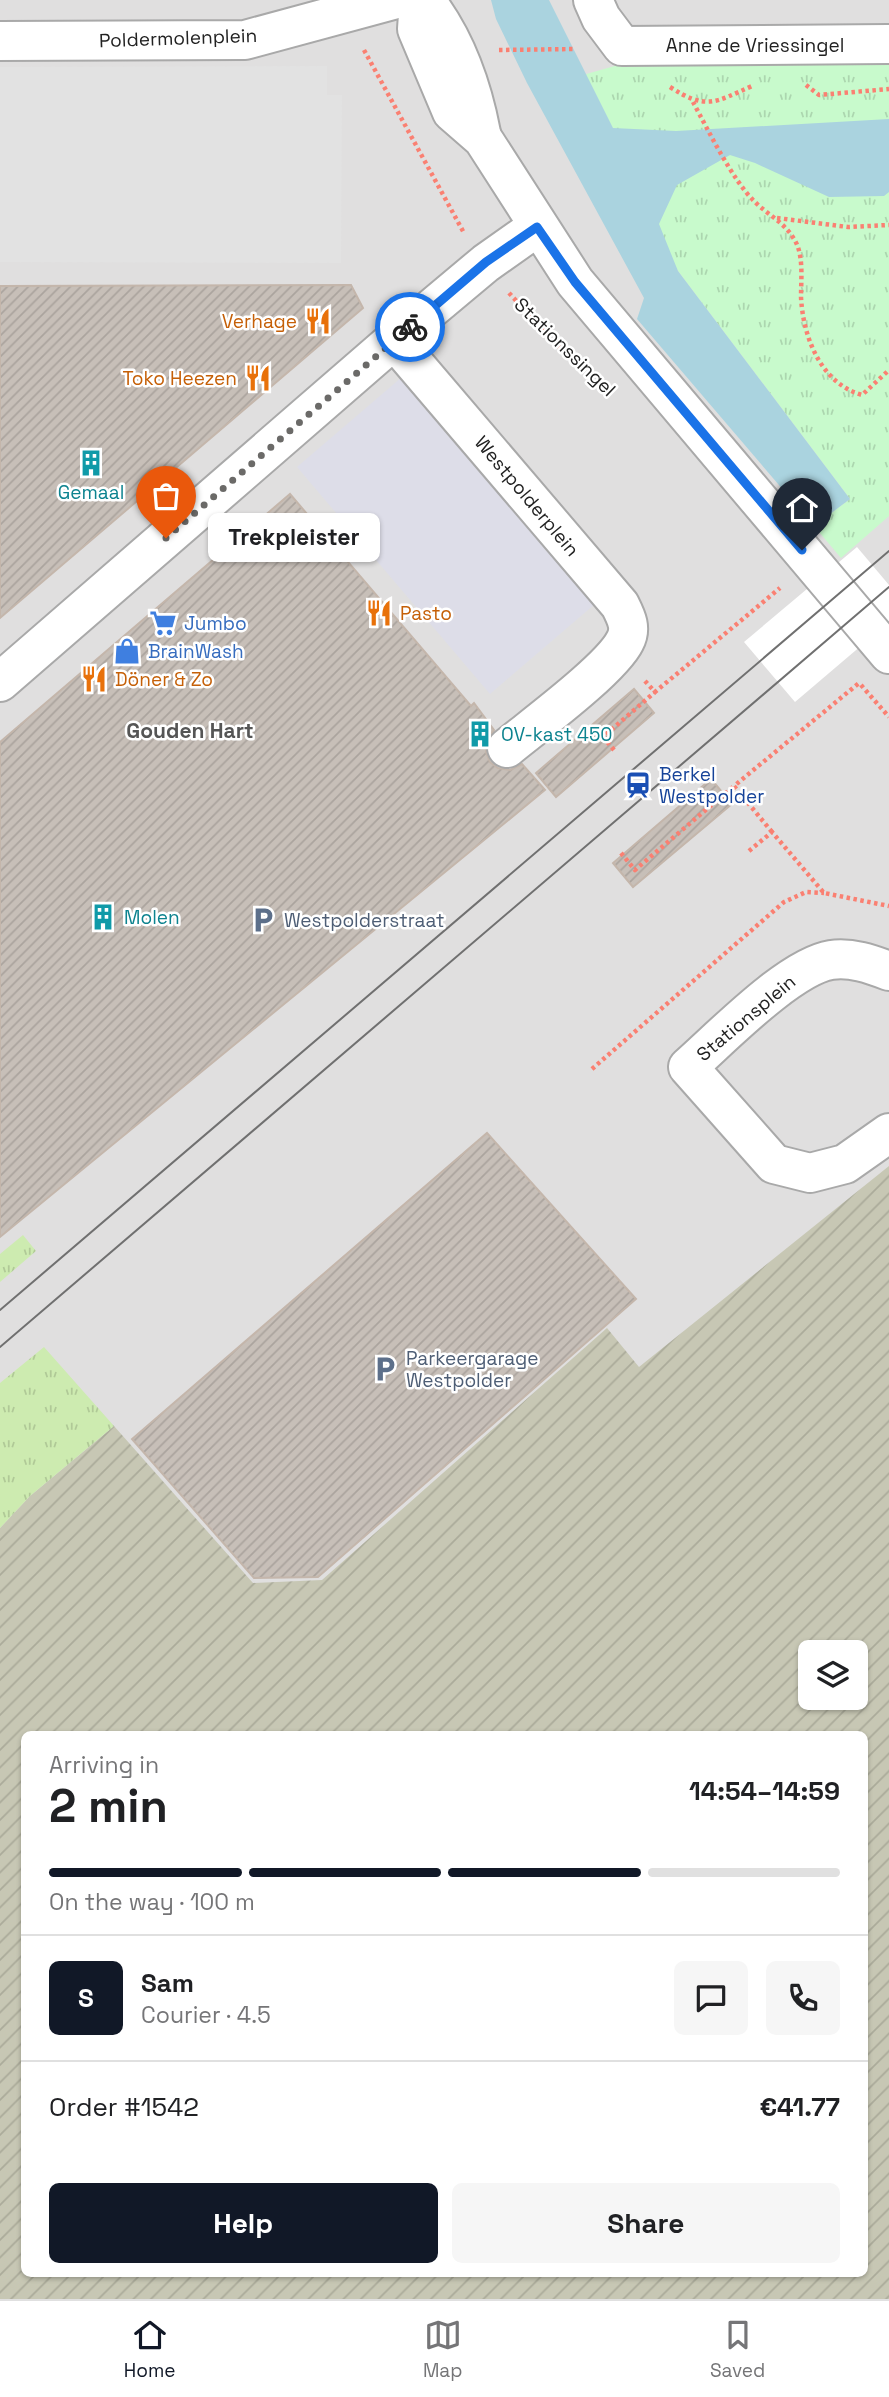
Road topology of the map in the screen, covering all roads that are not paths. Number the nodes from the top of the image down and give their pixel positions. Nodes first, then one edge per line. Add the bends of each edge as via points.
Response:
1 (393, 0) edge
2 (419, 0) edge
3 (425, 0) edge
4 (593, 0) edge
5 (0, 41) edge
6 (889, 44) edge
7 (482, 139) junction
8 (537, 227) junction
9 (394, 340) junction
10 (889, 654) edge
11 (0, 682) edge
12 (507, 748) dead end
13 (889, 971) edge
14 (889, 1133) edge

1 - 5 street, Poldermolenplein via 245,40
2 - 7 street via 417,29 444,95 452,112
3 - 7 street via 441,21 465,74
4 - 6 street, Anne de Vriessingel via 601,18 604,48
7 - 8 street
8 - 9 street via 486,262
8 - 10 street via 575,282
9 - 11 street
9 - 12 street, Westpolderplein via 620,605 629,622 626,639 611,659
13 - 14 street, Stationsplein via 862,961 831,960 802,972 688,1067 774,1164 810,1173 845,1164

